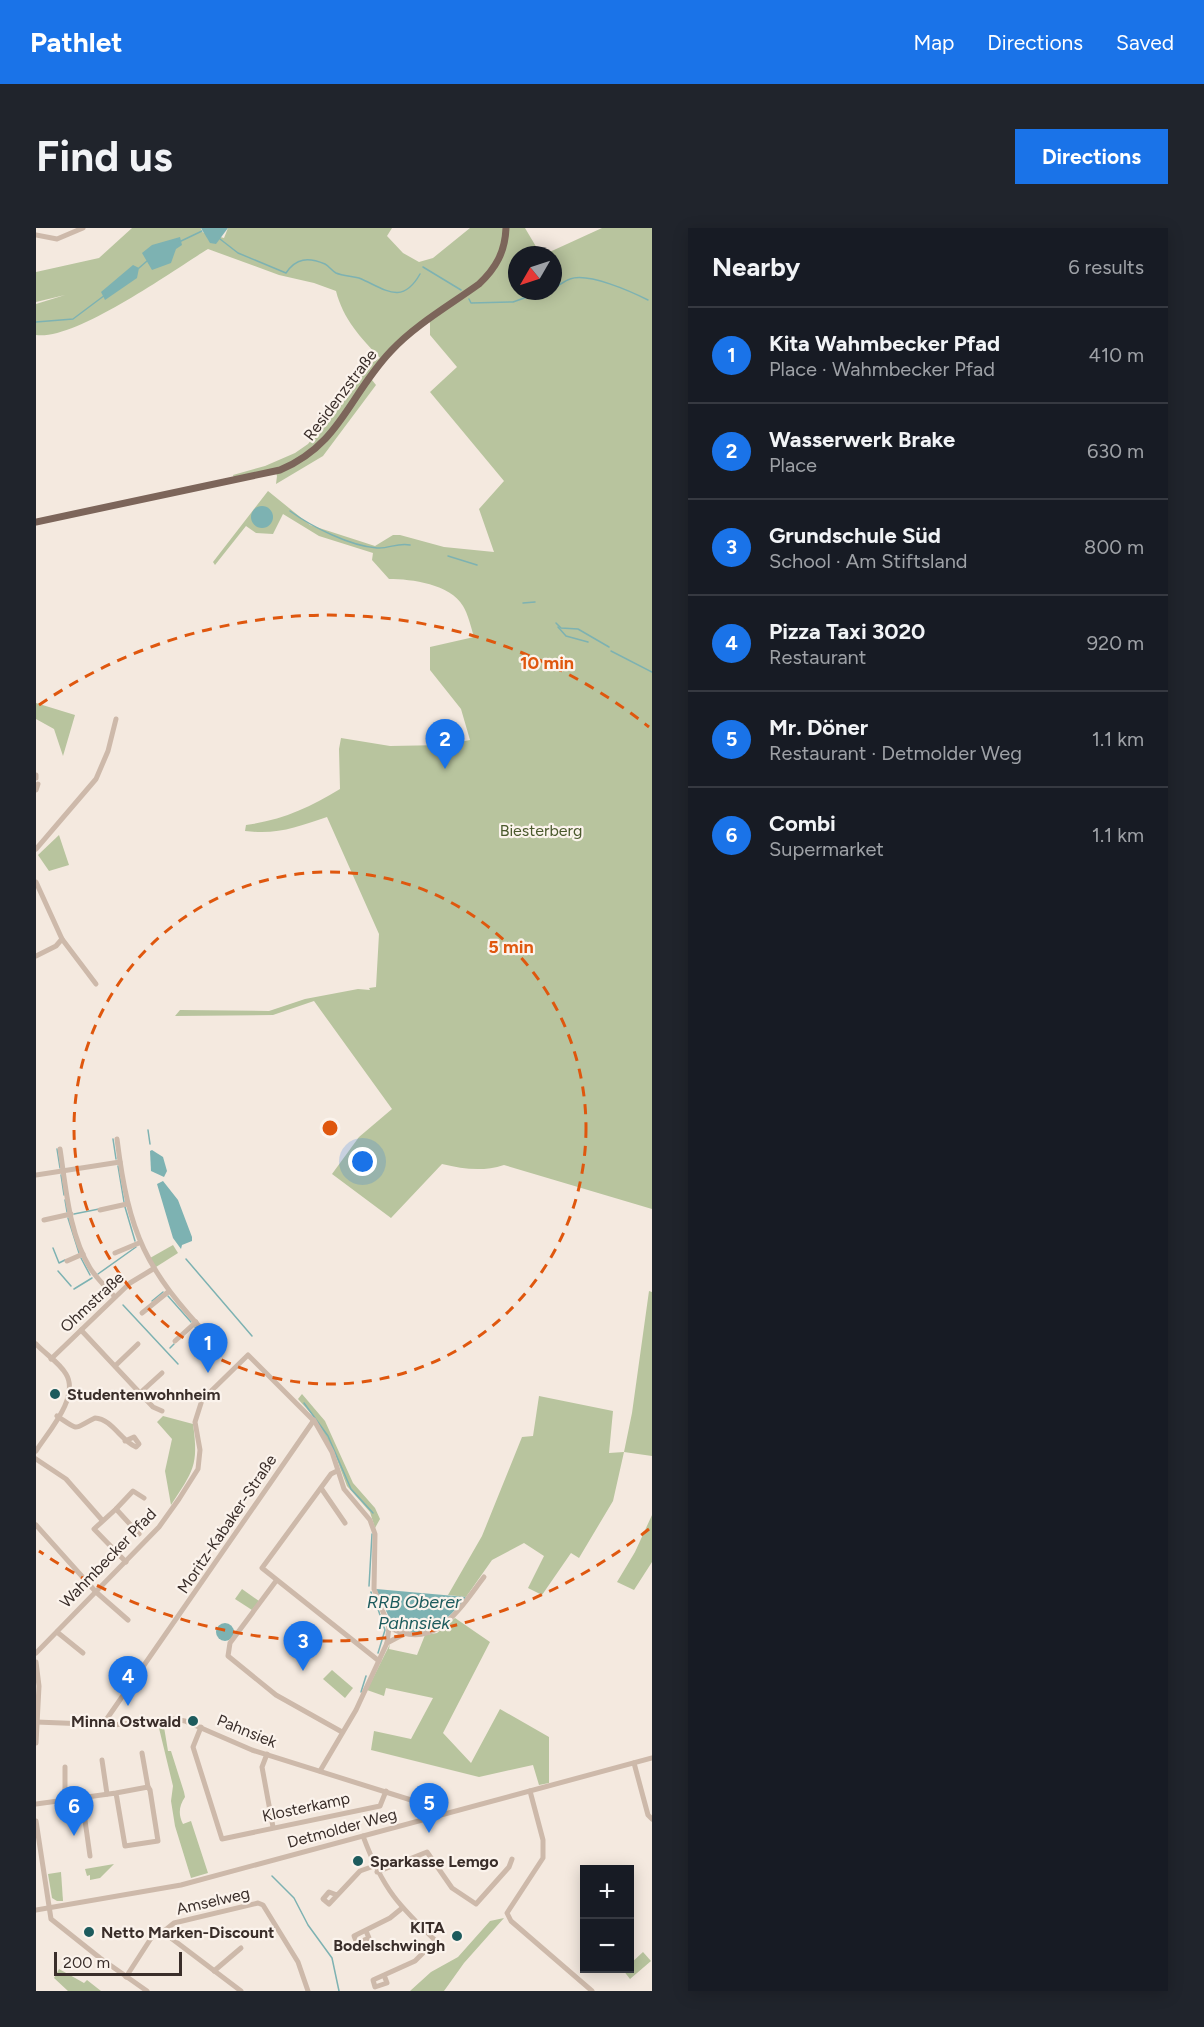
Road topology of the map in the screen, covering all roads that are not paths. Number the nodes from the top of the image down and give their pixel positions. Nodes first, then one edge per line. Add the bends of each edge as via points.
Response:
1 (506, 228) edge
2 (79, 229) edge
3 (36, 235) edge
4 (36, 522) edge
5 (116, 719) dead end
6 (36, 849) edge
7 (37, 881) edge
8 (62, 939) junction
9 (36, 956) edge
10 (96, 984) dead end
11 (117, 1138) dead end
12 (60, 1149) dead end
13 (120, 1162) junction
14 (64, 1171) junction
15 (36, 1175) edge
16 (127, 1204) junction
17 (100, 1210) dead end
18 (71, 1214) junction
19 (44, 1220) dead end
20 (139, 1243) junction
21 (115, 1253) dead end
22 (83, 1254) junction
23 (67, 1261) dead end
24 (153, 1269) junction
25 (168, 1292) junction
26 (115, 1297) junction
27 (142, 1313) dead end
28 (196, 1322) junction
29 (81, 1330) junction
30 (212, 1340) dead end
31 (175, 1341) dead end
32 (36, 1344) edge
33 (138, 1344) dead end
34 (51, 1359) junction
35 (115, 1366) junction
36 (162, 1373) dead end
37 (140, 1393) junction
38 (162, 1412) dead end
39 (57, 1416) junction
40 (314, 1420) junction
41 (125, 1441) dead end
42 (36, 1450) edge
43 (36, 1459) edge
44 (337, 1471) junction
45 (321, 1488) junction
46 (144, 1498) dead end
47 (116, 1509) junction
48 (102, 1520) junction
49 (345, 1523) dead end
50 (36, 1525) edge
51 (139, 1534) dead end
52 (126, 1562) junction
53 (484, 1577) dead end
54 (276, 1581) junction
55 (96, 1592) junction
56 (128, 1620) dead end
57 (389, 1627) junction
58 (57, 1632) junction
59 (404, 1634) junction
60 (387, 1643) junction
61 (152, 1646) dead end
62 (36, 1653) edge
63 (83, 1653) dead end
64 (151, 1655) junction
65 (379, 1661) junction
66 (36, 1666) edge
67 (36, 1722) edge
68 (110, 1725) junction
69 (201, 1727) junction
70 (342, 1732) junction
71 (36, 1743) edge
72 (142, 1754) dead end
73 (267, 1754) junction
74 (652, 1758) edge
75 (102, 1760) dead end
76 (634, 1763) junction
77 (65, 1767) dead end
78 (320, 1771) junction
79 (148, 1787) junction
80 (386, 1791) junction
81 (530, 1791) junction
82 (116, 1793) junction
83 (107, 1794) junction
84 (82, 1798) junction
85 (65, 1801) junction
86 (36, 1804) edge
87 (435, 1817) junction
88 (652, 1819) edge
89 (36, 1821) edge
90 (273, 1827) junction
91 (363, 1836) junction
92 (90, 1856) dead end
93 (512, 1859) dead end
94 (39, 1865) edge
95 (374, 1866) junction
96 (377, 1872) junction
97 (337, 1895) dead end
98 (49, 1908) junction
99 (401, 1909) junction
100 (36, 1910) edge
101 (366, 1931) dead end
102 (163, 1932) junction
103 (242, 1948) dead end
104 (214, 1971) junction
105 (384, 1975) dead end
106 (126, 1977) junction
107 (147, 1991) edge
108 (241, 1991) edge
109 (308, 1991) edge
110 (592, 1991) edge

1 - 4 main road, Residenzstraße via 505,245 492,272 392,350 332,432 309,456 280,470
2 - 3 street via 57,239
5 - 6 street via 96,779
7 - 8 street
8 - 9 street
8 - 10 street
11 - 13 street
12 - 14 street
13 - 14 street
13 - 16 street
14 - 15 street
14 - 18 street
16 - 17 street
16 - 20 street
18 - 19 street
18 - 22 street
20 - 21 street
20 - 24 street
22 - 23 street
22 - 26 street via 94,1274
24 - 25 street
24 - 26 street, Ohmstraße
25 - 27 street
25 - 28 street
26 - 29 street, Ohmstraße
28 - 30 street
28 - 31 street
29 - 34 street, Ohmstraße
29 - 35 street
32 - 34 street
33 - 35 street
34 - 39 street via 65,1372 70,1384
35 - 37 street
36 - 37 street
37 - 38 street
39 - 41 street via 76,1428 95,1418 102,1419
39 - 42 street
40 - 44 street via 332,1452
40 - 52 street, Wahmbecker Pfad via 248,1355 202,1400 195,1422 201,1450 198,1469 159,1527
40 - 64 street, Moritz-Kabaker-Straße
43 - 48 street via 66,1479
44 - 45 street
44 - 57 street via 344,1488 374,1527 374,1589
45 - 49 street
45 - 54 street via 264,1564 263,1570
46 - 47 street via 133,1491
47 - 48 street
47 - 51 street
48 - 52 street via 94,1528
50 - 55 street
52 - 55 street, Wahmbecker Pfad
53 - 59 street via 443,1627
54 - 65 street
54 - 70 street via 230,1643 228,1656 276,1695
55 - 56 street
55 - 58 street, Wahmbecker Pfad
57 - 59 street
57 - 60 street
58 - 62 street, Wahmbecker Pfad
58 - 63 street
59 - 60 street
60 - 65 street
61 - 64 street, Moritz-Kabaker-Straße
64 - 68 street, Moritz-Kabaker-Straße via 115,1709
65 - 70 street
66 - 67 street
67 - 68 street, Pahnsiek
67 - 71 street
68 - 69 street, Pahnsiek via 173,1719
69 - 73 street, Pahnsiek
69 - 90 street, Klosterkamp via 193,1747 222,1839
70 - 78 street
72 - 79 street
73 - 78 street, Pahnsiek
73 - 90 street via 262,1767
74 - 76 street, Detmolder Weg
75 - 83 street
76 - 81 street, Detmolder Weg
76 - 88 street
77 - 85 street
78 - 80 street, Pahnsiek
79 - 82 street
79 - 82 street via 158,1841 128,1847 123,1842
80 - 87 street, Pahnsiek via 428,1805
80 - 90 street, Klosterkamp via 381,1806
81 - 87 street, Detmolder Weg
81 - 110 street via 543,1840 543,1858 507,1913 511,1921
82 - 83 street
83 - 84 street
84 - 85 street
84 - 92 street
85 - 86 street
87 - 91 street, Detmolder Weg
89 - 94 street
91 - 95 street
91 - 98 street, Detmolder Weg via 181,1886
93 - 96 street via 476,1904 452,1888 427,1852
94 - 98 street
95 - 96 street
95 - 97 street via 360,1871
96 - 99 street
98 - 100 street, Detmolder Weg
98 - 106 street via 55,1923
99 - 101 street
99 - 105 street via 437,1943 415,1961
102 - 104 street
102 - 106 street, Amselweg via 157,1929
102 - 109 street, Amselweg via 174,1923 263,1905 298,1962
103 - 104 street
104 - 108 street
106 - 107 street

